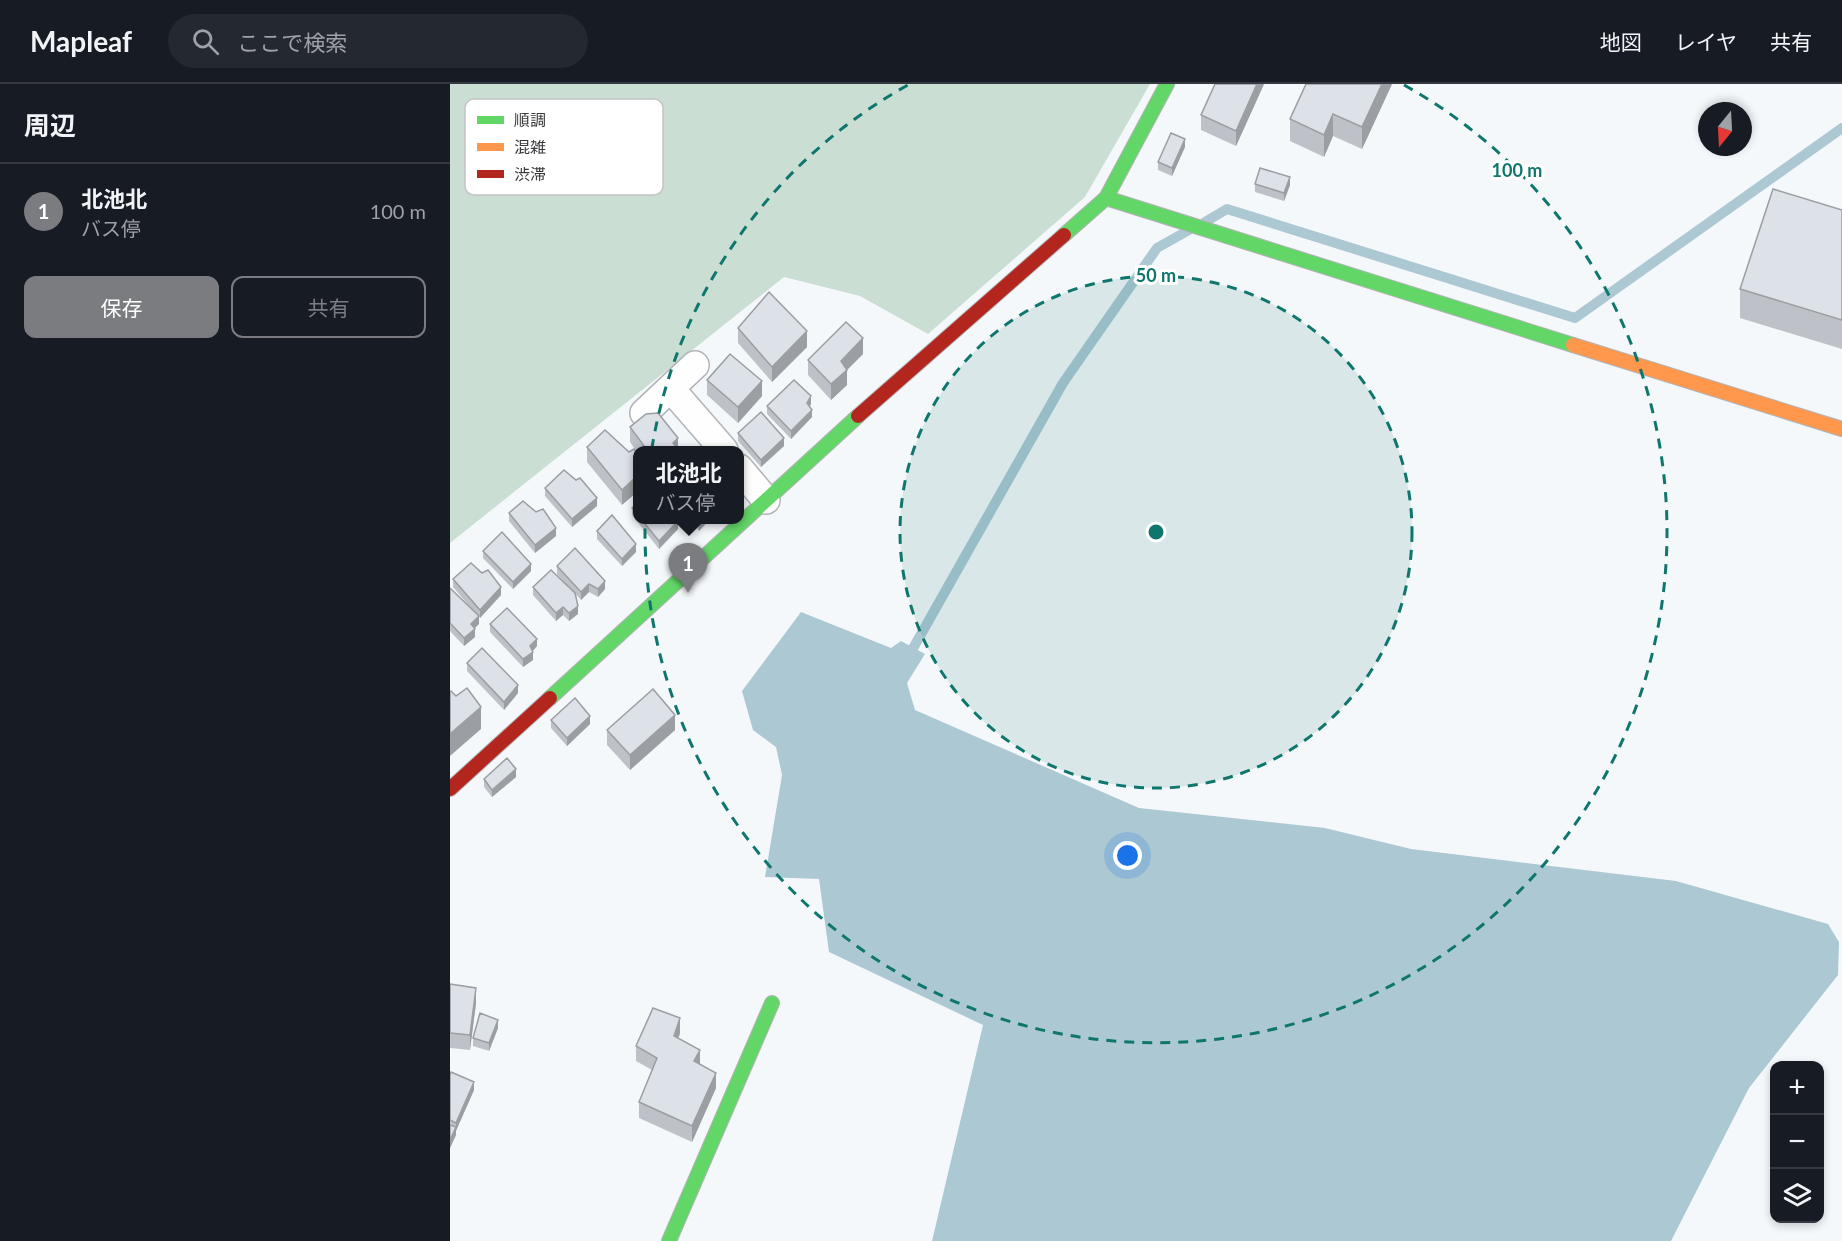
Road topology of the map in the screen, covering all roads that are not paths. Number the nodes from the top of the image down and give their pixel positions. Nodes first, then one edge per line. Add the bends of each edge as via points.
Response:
1 (1167, 84) edge
2 (1106, 198) junction
3 (695, 365) dead end
4 (671, 389) junction
5 (644, 413) edge
6 (1842, 429) edge
7 (721, 446) edge
8 (744, 474) edge
9 (766, 500) junction
10 (744, 520) edge
11 (740, 524) edge
12 (450, 789) edge
13 (772, 1003) dead end
14 (669, 1241) edge

1 - 2 street
2 - 6 street
2 - 9 street
3 - 4 street
4 - 5 street
4 - 7 street
8 - 9 street
9 - 10 street
11 - 12 street
13 - 14 street

